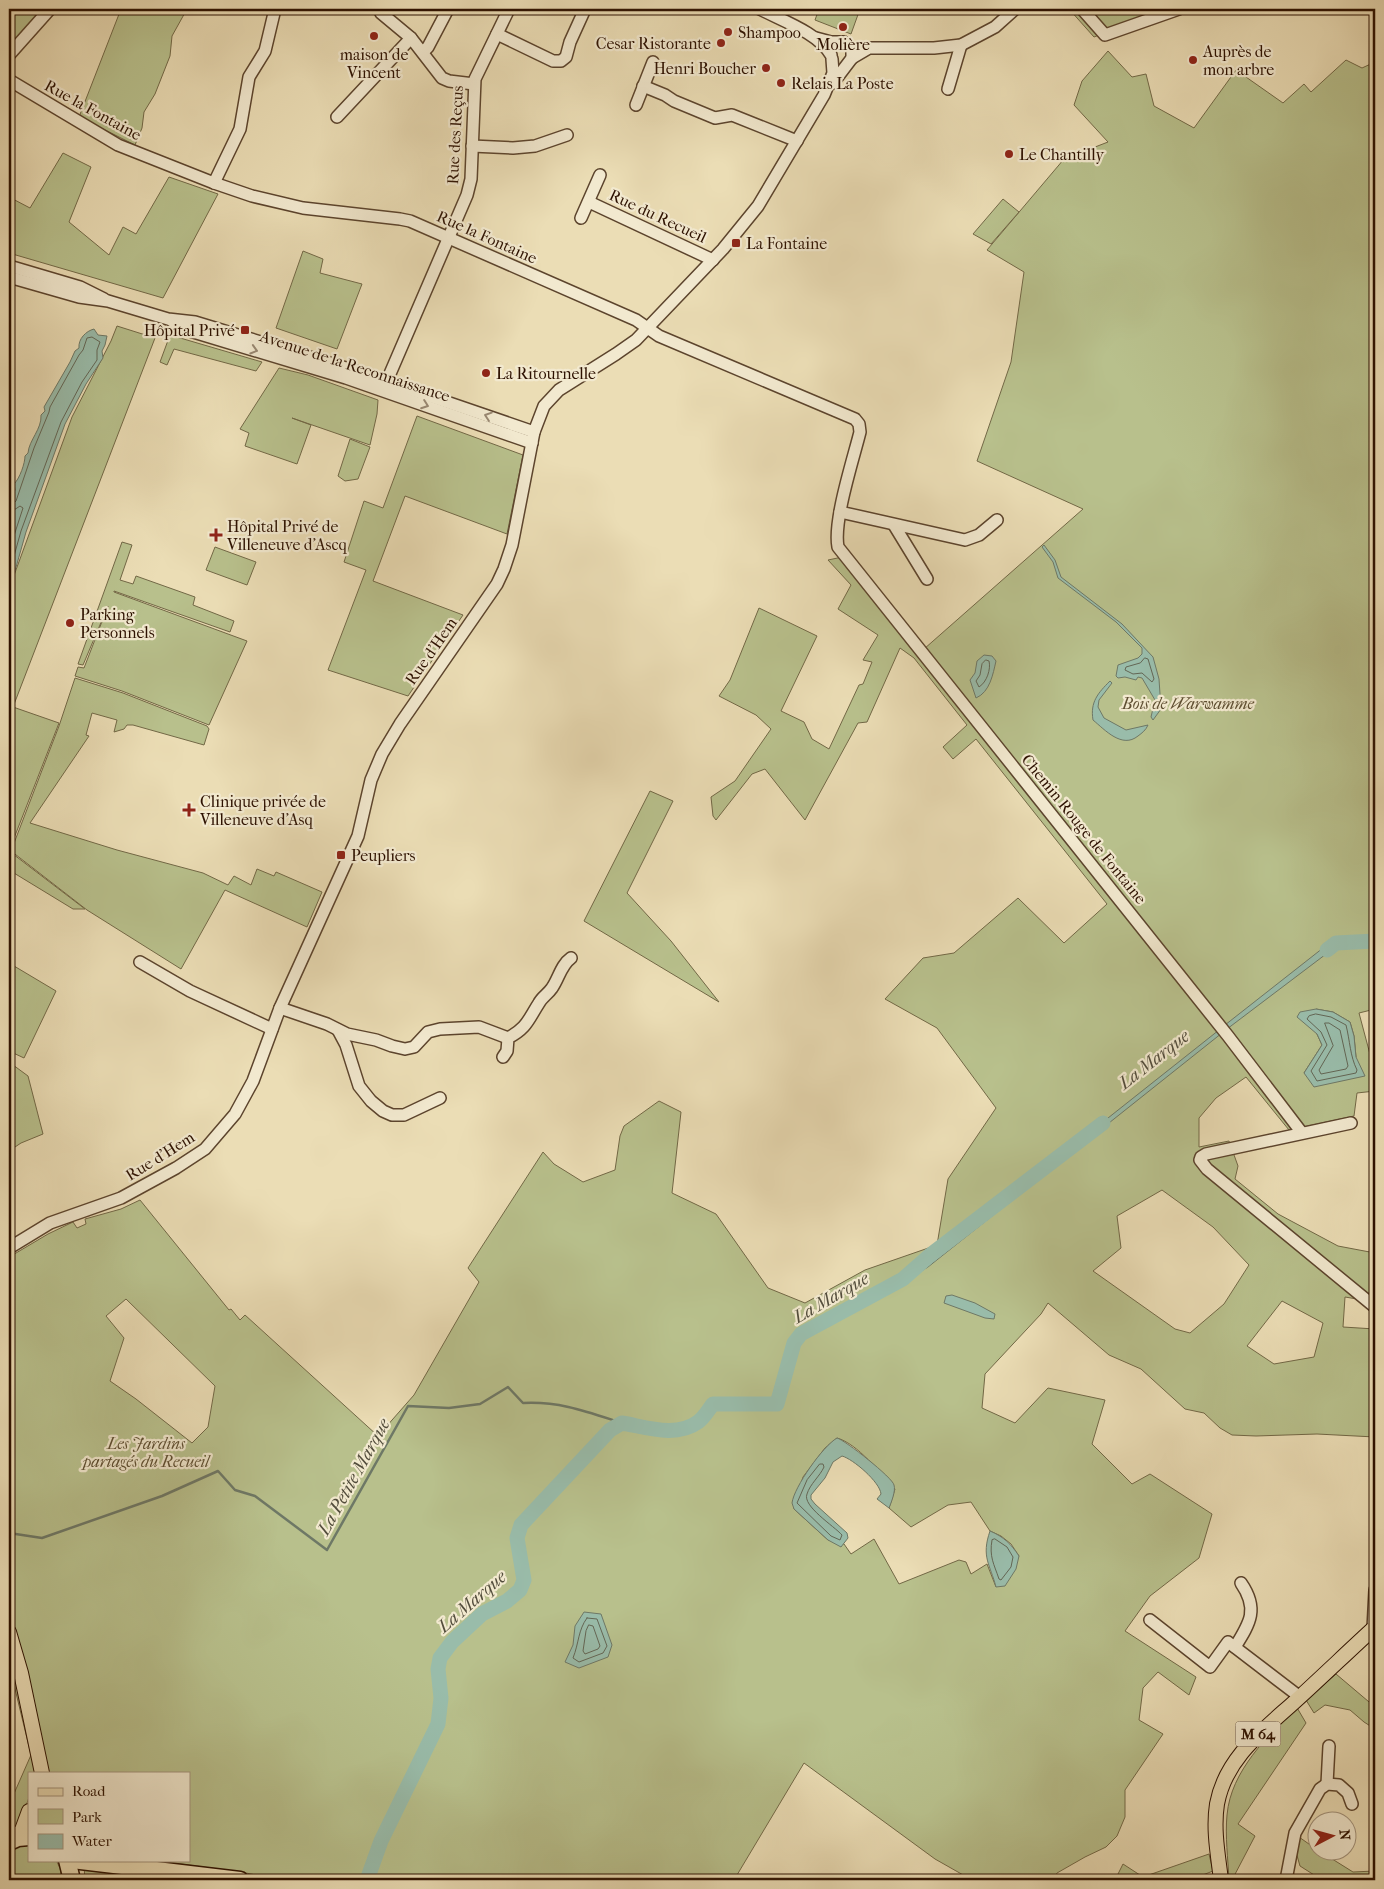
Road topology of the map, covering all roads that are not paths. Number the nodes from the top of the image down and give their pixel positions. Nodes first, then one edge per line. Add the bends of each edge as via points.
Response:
1 (50, 9) edge
2 (275, 9) edge
3 (379, 9) edge
4 (448, 9) edge
5 (509, 9) edge
6 (585, 9) edge
7 (760, 9) edge
8 (1015, 9) edge
9 (1082, 9) edge
10 (1178, 9) edge
11 (496, 34) junction
12 (411, 38) junction
13 (816, 38) junction
14 (844, 43) junction
15 (961, 45) junction
16 (880, 48) junction
17 (423, 52) junction
18 (9, 55) edge
19 (832, 57) junction
20 (851, 60) junction
21 (653, 62) dead end
22 (9, 80) edge
23 (474, 84) junction
24 (643, 86) junction
25 (948, 88) dead end
26 (824, 95) junction
27 (636, 105) dead end
28 (337, 117) dead end
29 (567, 135) dead end
30 (796, 141) junction
31 (472, 146) junction
32 (600, 175) dead end
33 (214, 184) junction
34 (588, 202) junction
35 (581, 218) dead end
36 (448, 238) junction
37 (713, 260) junction
38 (9, 266) edge
39 (9, 277) edge
40 (58, 292) junction
41 (648, 328) junction
42 (385, 386) junction
43 (533, 438) junction
44 (840, 512) junction
45 (997, 520) dead end
46 (894, 525) junction
47 (838, 547) joint
48 (927, 579) dead end
49 (571, 958) dead end
50 (140, 962) dead end
51 (280, 1008) junction
52 (272, 1029) junction
53 (338, 1030) junction
54 (508, 1038) junction
55 (503, 1057) dead end
56 (440, 1098) dead end
57 (1351, 1122) dead end
58 (1302, 1133) junction
59 (9, 1248) edge
60 (1375, 1307) edge
61 (1241, 1583) dead end
62 (1375, 1590) edge
63 (1150, 1620) dead end
64 (1374, 1628) edge
65 (9, 1632) edge
66 (1235, 1647) junction
67 (1300, 1697) junction
68 (1329, 1746) dead end
69 (38, 1748) junction
70 (37, 1772) edge
71 (42, 1772) edge
72 (1327, 1784) junction
73 (1352, 1804) dead end
74 (28, 1814) edge
75 (28, 1837) edge
76 (11, 1841) edge
77 (68, 1862) edge
78 (89, 1862) edge
79 (72, 1880) edge
80 (240, 1880) edge
81 (1222, 1880) edge
82 (1286, 1880) edge

1 - 18 street
2 - 33 street via 264,51 249,77 240,129
3 - 12 street
4 - 17 street
5 - 11 street, Rue des Reçus
6 - 11 street via 561,61 553,61
7 - 13 street
8 - 15 street via 995,27
9 - 10 street via 1105,35
11 - 23 street, Rue des Reçus
12 - 17 street
12 - 28 street
13 - 14 street
13 - 19 street
14 - 16 street
14 - 19 street via 832,48
14 - 20 street via 853,51
15 - 16 street
15 - 25 street
16 - 20 street via 865,50
17 - 23 street via 442,78
19 - 20 street via 840,64
19 - 26 street, Rue du Recueil via 833,73
20 - 26 street, Rue du Recueil
21 - 24 street
22 - 33 street, Rue la Fontaine via 118,145
23 - 31 street, Rue des Reçus
24 - 27 street
24 - 30 street via 715,118 732,115
26 - 30 street, Rue du Recueil
29 - 31 street via 536,146
30 - 37 street, Rue du Recueil via 750,216
31 - 36 street, Rue des Reçus via 470,187
32 - 34 street, Rue du Recueil
33 - 36 street, Rue la Fontaine via 303,208 405,219
34 - 35 street, Rue du Recueil
34 - 37 street, Rue du Recueil
36 - 41 street, Rue la Fontaine
36 - 42 street, Rue des Reçus
37 - 41 street, Rue du Recueil
38 - 40 street, Avenue de la Reconnaissance
39 - 40 street, Avenue de la Reconnaissance
40 - 42 street, Avenue de la Reconnaissance via 108,301 168,319 190,331
41 - 43 street, Rue d'Hem via 622,351 554,393 541,411
41 - 44 street, Rue la Fontaine via 659,336 857,421 860,432
42 - 43 street, Avenue de la Reconnaissance
43 - 51 street, Rue d'Hem via 512,545 504,569 382,754 371,780 358,836
44 - 46 street
44 - 47 street, Rue la Fontaine
45 - 46 street via 979,536 965,540
46 - 48 street
47 - 58 street, Chemin Rouge de Fontaine
49 - 54 street via 528,1023
50 - 52 street via 190,991
51 - 52 street, Rue d'Hem
51 - 53 street
52 - 59 street, Rue d'Hem via 242,1103 204,1148 132,1193 55,1221
53 - 54 street via 405,1048 414,1047 428,1032 440,1029 473,1026
53 - 56 street via 359,1086 383,1111 400,1116
54 - 55 street
57 - 58 street
58 - 60 street via 1206,1154 1200,1162
61 - 66 street via 1249,1597 1252,1613
62 - 64 street
63 - 66 street via 1210,1666 1228,1642
64 - 67 main road, M 64
65 - 69 main road
66 - 67 street
67 - 81 main road, M 64 via 1243,1750 1224,1782 1216,1821
68 - 72 street
69 - 70 main road
69 - 71 main road
72 - 73 street via 1343,1787
72 - 82 street via 1316,1794 1296,1829
74 - 76 main road via 22,1830
75 - 76 highway
77 - 79 highway
78 - 80 highway

